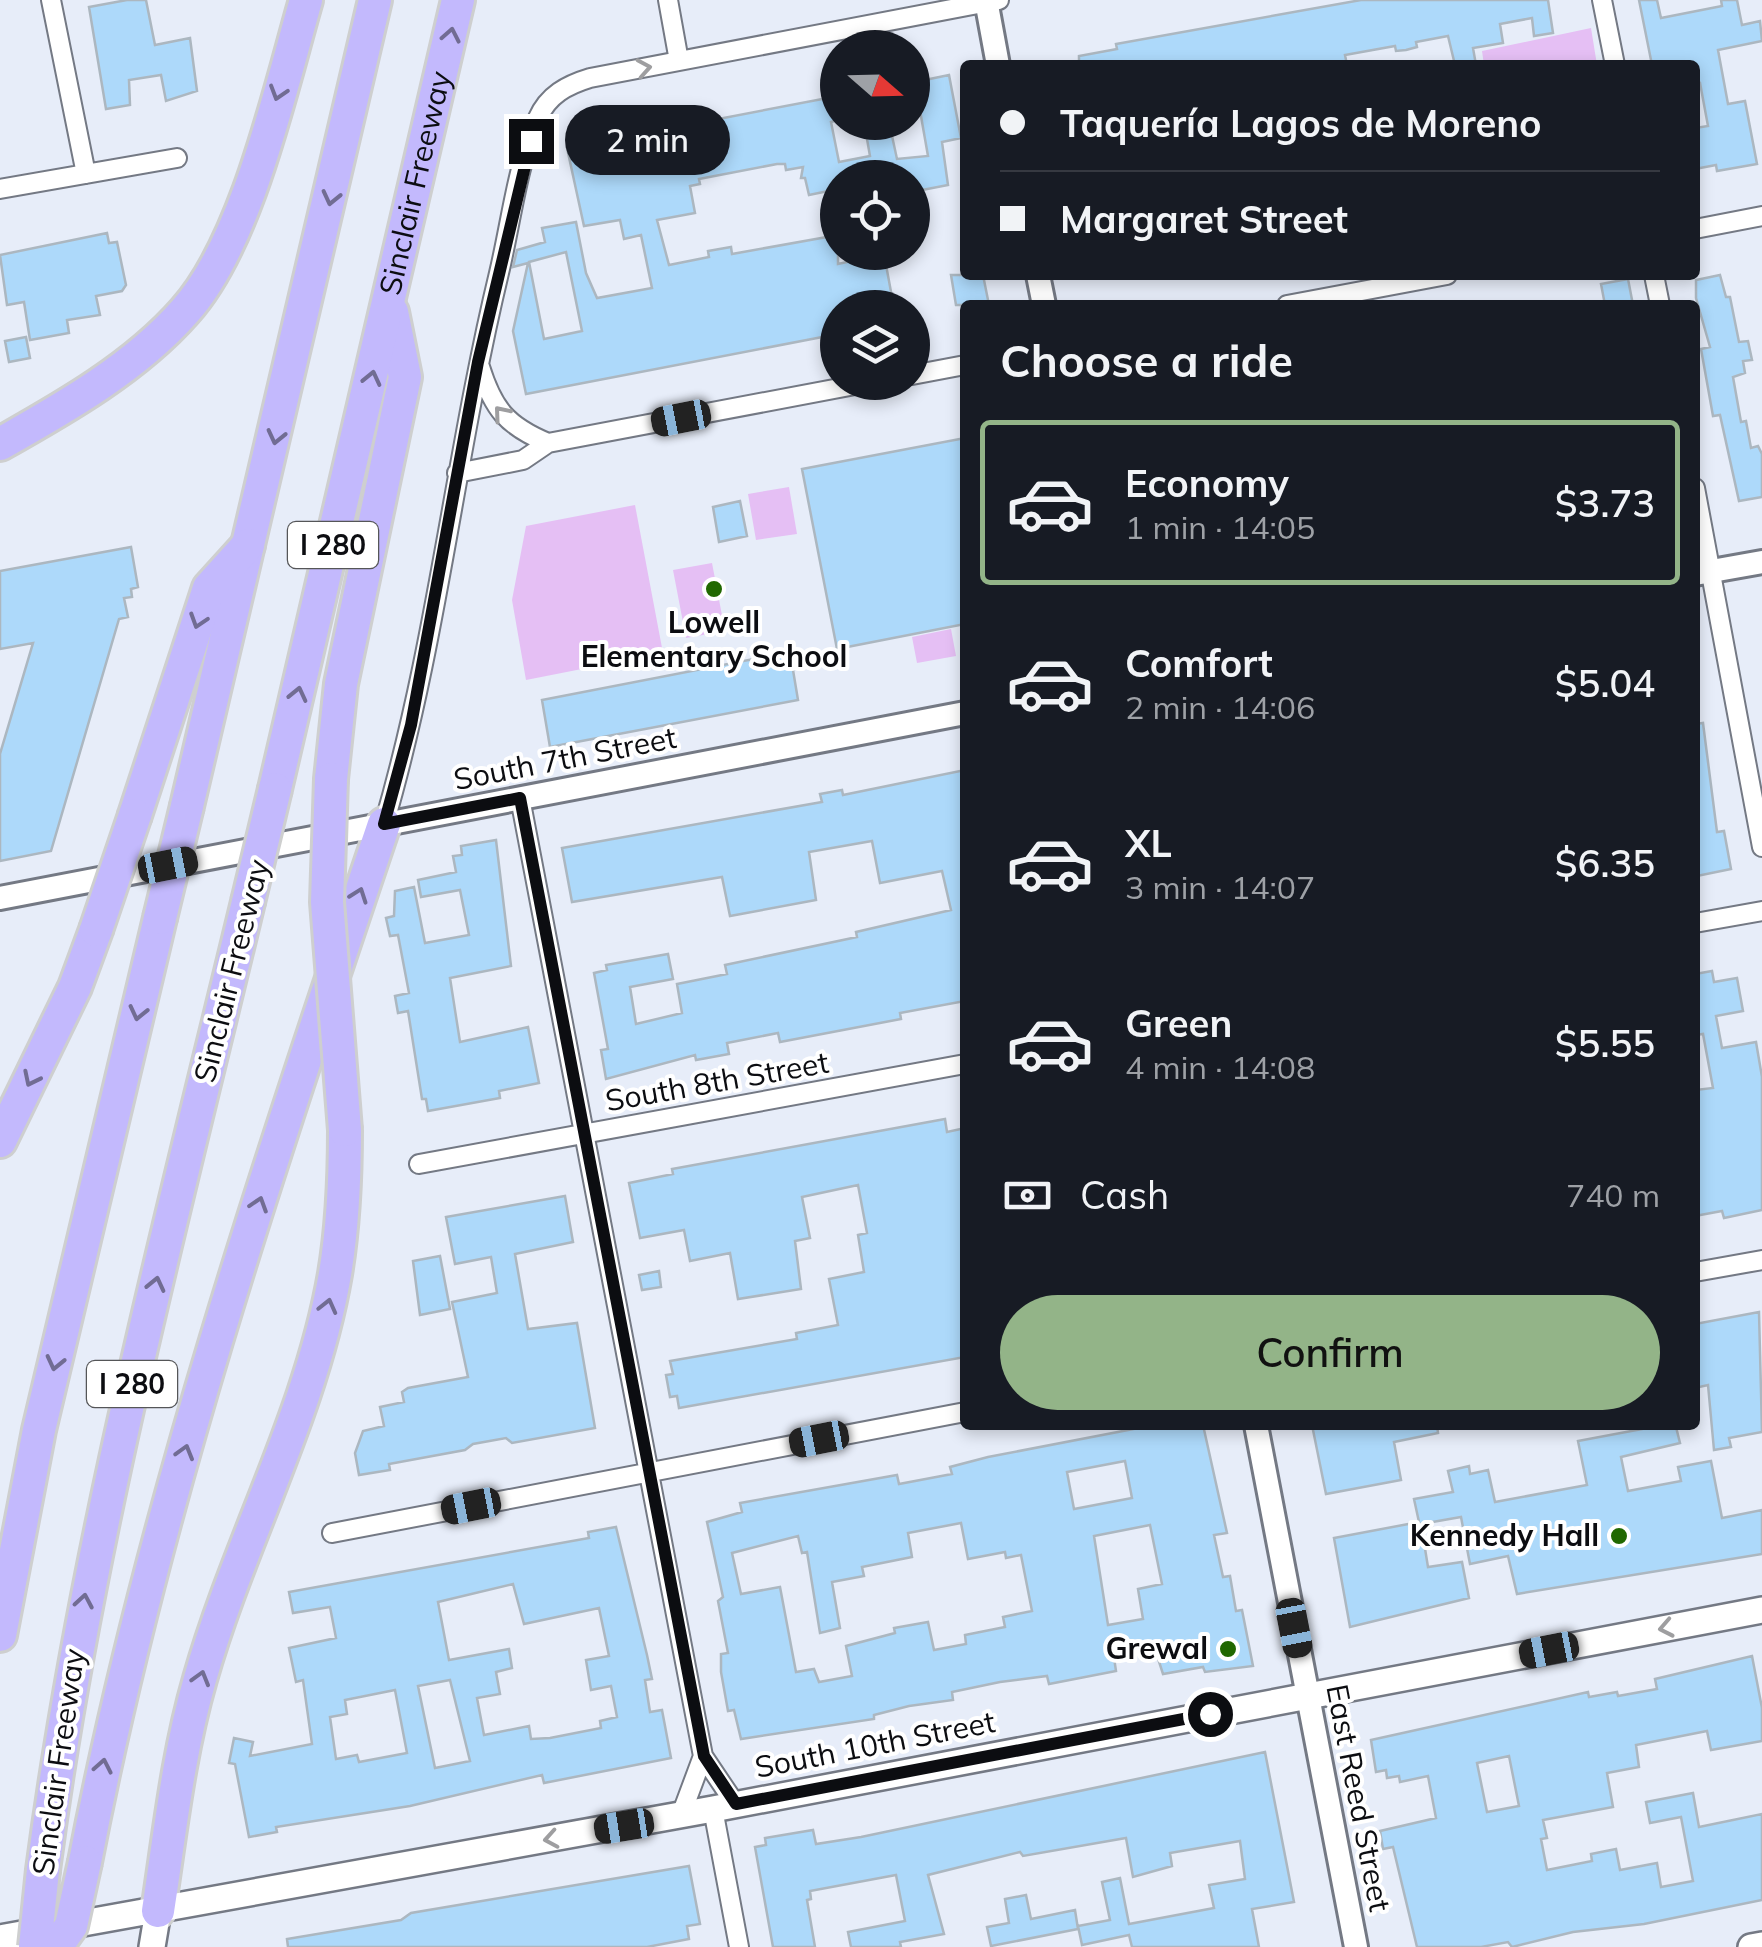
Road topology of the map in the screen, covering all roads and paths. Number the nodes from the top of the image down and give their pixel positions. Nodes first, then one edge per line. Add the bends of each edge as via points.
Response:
1 (50, 0) edge
2 (306, 0) edge
3 (375, 0) edge
4 (458, 0) edge
5 (668, 0) edge
6 (1602, 0) edge
7 (990, 1) edge
8 (997, 60) edge
9 (1614, 60) edge
10 (679, 61) junction
11 (177, 158) dead end
12 (86, 174) junction
13 (0, 189) edge
14 (1762, 216) edge
15 (1700, 228) edge
16 (1420, 280) edge
17 (1314, 300) edge
18 (390, 301) junction
19 (478, 362) junction
20 (960, 366) edge
21 (930, 371) edge
22 (820, 392) edge
23 (548, 443) junction
24 (0, 447) edge
25 (457, 473) junction
26 (1700, 541) edge
27 (252, 542) junction
28 (1762, 562) edge
29 (1703, 573) edge
30 (960, 715) edge
31 (520, 798) junction
32 (384, 824) junction
33 (1762, 848) edge
34 (0, 898) edge
35 (1762, 911) edge
36 (1700, 922) edge
37 (960, 1065) edge
38 (582, 1135) junction
39 (0, 1141) edge
40 (419, 1164) dead end
41 (1762, 1260) edge
42 (1700, 1271) edge
43 (960, 1413) edge
44 (1257, 1430) edge
45 (647, 1472) junction
46 (332, 1534) dead end
47 (1762, 1610) edge
48 (0, 1635) edge
49 (1308, 1695) junction
50 (704, 1756) junction
51 (725, 1807) junction
52 (681, 1815) junction
53 (158, 1911) junction
54 (0, 1938) edge
55 (1762, 1945) edge
56 (35, 1947) edge
57 (56, 1947) edge
58 (152, 1947) edge
59 (739, 1947) edge
60 (1356, 1947) edge
61 (1751, 1947) edge

1 - 12 street
2 -> 24 highway via 248,192 186,310 103,382
3 -> 27 highway, I 280
18 -> 4 highway, Sinclair Freeway / I 280
5 - 10 street
6 - 9 street
7 - 8 street
7 - 10 street
19 -> 10 street via 538,116 552,97 590,78
11 - 12 street
12 - 13 street
14 - 15 street
16 - 17 street
53 -> 18 highway, bridge via 200,1678 300,1400 342,1224 345,1130 327,902 330,780 341,684 405,377
56 -> 18 highway, Sinclair Freeway / I 280, bridge via 63,1714 88,1576
23 -> 19 street via 499,414
19 - 25 street
20 - 21 street
22 - 23 street
23 - 25 street via 523,460
25 - 32 street via 421,679
26 - 29 street
27 -> 39 highway, bridge via 209,588 96,930
27 -> 48 highway, I 280, bridge via 39,1430
28 - 29 street
29 - 33 street
30 - 31 street, South 7th Street
31 - 32 street, South 7th Street
31 - 38 street
32 - 34 street, South 7th Street
57 -> 32 highway, bridge via 71,1926 106,1750 229,1297
35 - 36 street
37 - 38 street, South 8th Street
38 - 40 street, South 8th Street
38 - 45 street
41 - 42 street
43 - 45 street
44 - 49 street, East Reed Street
45 - 46 street
45 - 50 street
47 -> 49 main road, South 10th Street
49 - 51 main road, South 10th Street
49 - 60 street, East Reed Street
50 - 51 street
50 - 52 street
51 - 52 main road, South 10th Street
51 - 59 street
52 -> 53 main road, South 10th Street
53 - 54 main road, South 10th Street
53 - 58 main road
55 - 61 main road

